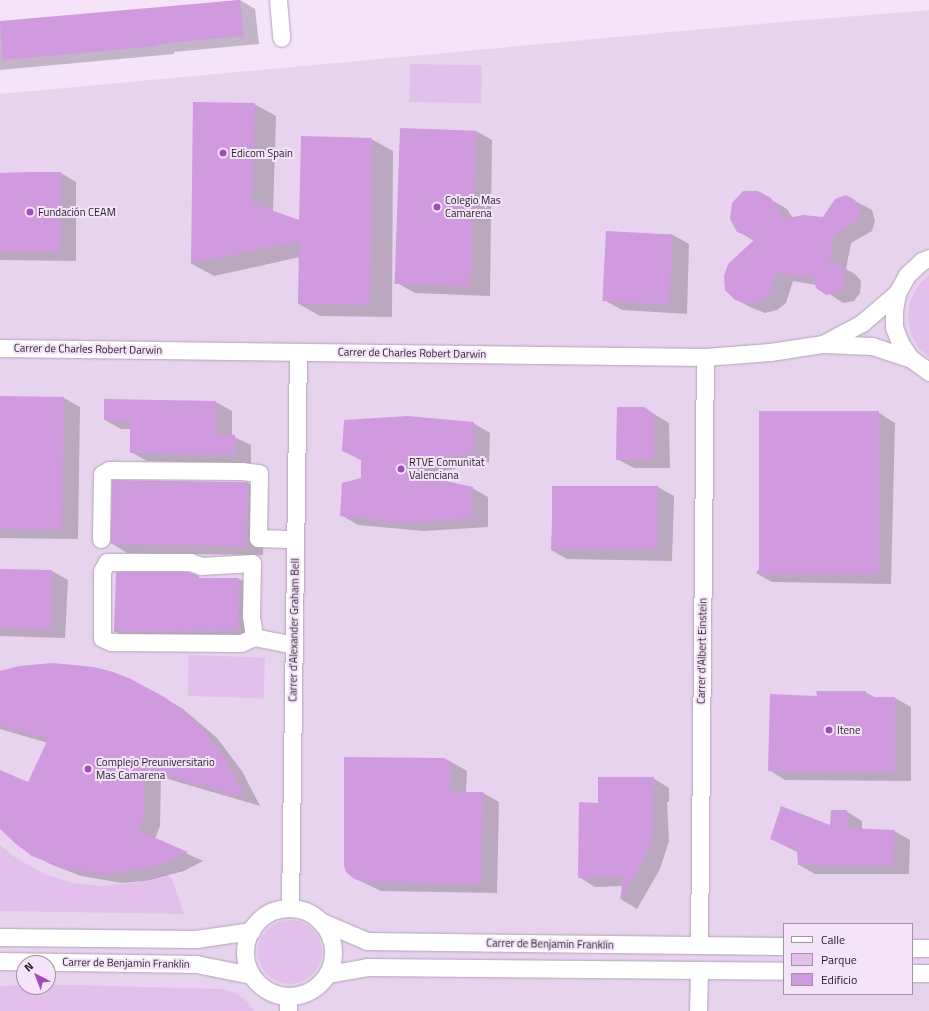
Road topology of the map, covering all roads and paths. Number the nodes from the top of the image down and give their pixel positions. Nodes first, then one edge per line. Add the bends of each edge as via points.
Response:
1 (278, 0) edge
2 (281, 38) dead end
3 (929, 258) edge
4 (897, 292) junction
5 (823, 344) junction
6 (0, 348) edge
7 (298, 352) junction
8 (705, 358) junction
9 (910, 358) junction
10 (929, 372) edge
11 (101, 539) dead end
12 (295, 539) junction
13 (254, 637) junction
14 (294, 645) junction
15 (290, 908) junction
16 (320, 921) junction
17 (251, 931) junction
18 (0, 937) edge
19 (699, 945) junction
20 (783, 946) edge
21 (913, 948) edge
22 (929, 948) edge
23 (0, 961) edge
24 (699, 970) junction
25 (783, 971) edge
26 (913, 973) edge
27 (929, 973) edge
28 (328, 974) junction
29 (252, 975) junction
30 (288, 1004) edge
31 (698, 1011) edge

1 - 2 street
3 - 4 street via 907,275
4 - 5 street, Carrer de Charles Robert Darwin via 862,324
4 - 9 street via 894,327 900,344
5 - 8 street, Carrer de Charles Robert Darwin
5 - 9 street, Carrer de Charles Robert Darwin via 872,346
6 - 7 street, Carrer de Charles Robert Darwin
7 - 8 street, Carrer de Charles Robert Darwin
7 - 12 street, Carrer d'Alexander Graham Bell
8 - 19 street, Carrer d'Albert Einstein
9 - 10 street
11 - 12 street via 102,474 109,470 259,473 258,538
12 - 14 street, Carrer d'Alexander Graham Bell
13 - 13 street via 251,616 252,563 201,566 190,562 107,562 102,570 102,638 111,642 241,643
13 - 14 street
14 - 15 street, Carrer d'Alexander Graham Bell
15 - 16 street via 312,914
15 - 17 street via 267,914
16 - 19 street, Carrer de Benjamin Franklin via 367,941
16 - 28 street via 329,932 333,946 333,960
17 - 18 street via 196,940
17 - 29 street via 245,953
19 - 20 street, Carrer de Benjamin Franklin
21 - 22 street
23 - 29 street, Carrer de Benjamin Franklin via 196,964
24 - 25 street
24 - 28 street via 367,967
24 - 31 street
26 - 27 street
28 - 30 street via 321,983
29 - 30 street via 261,986

